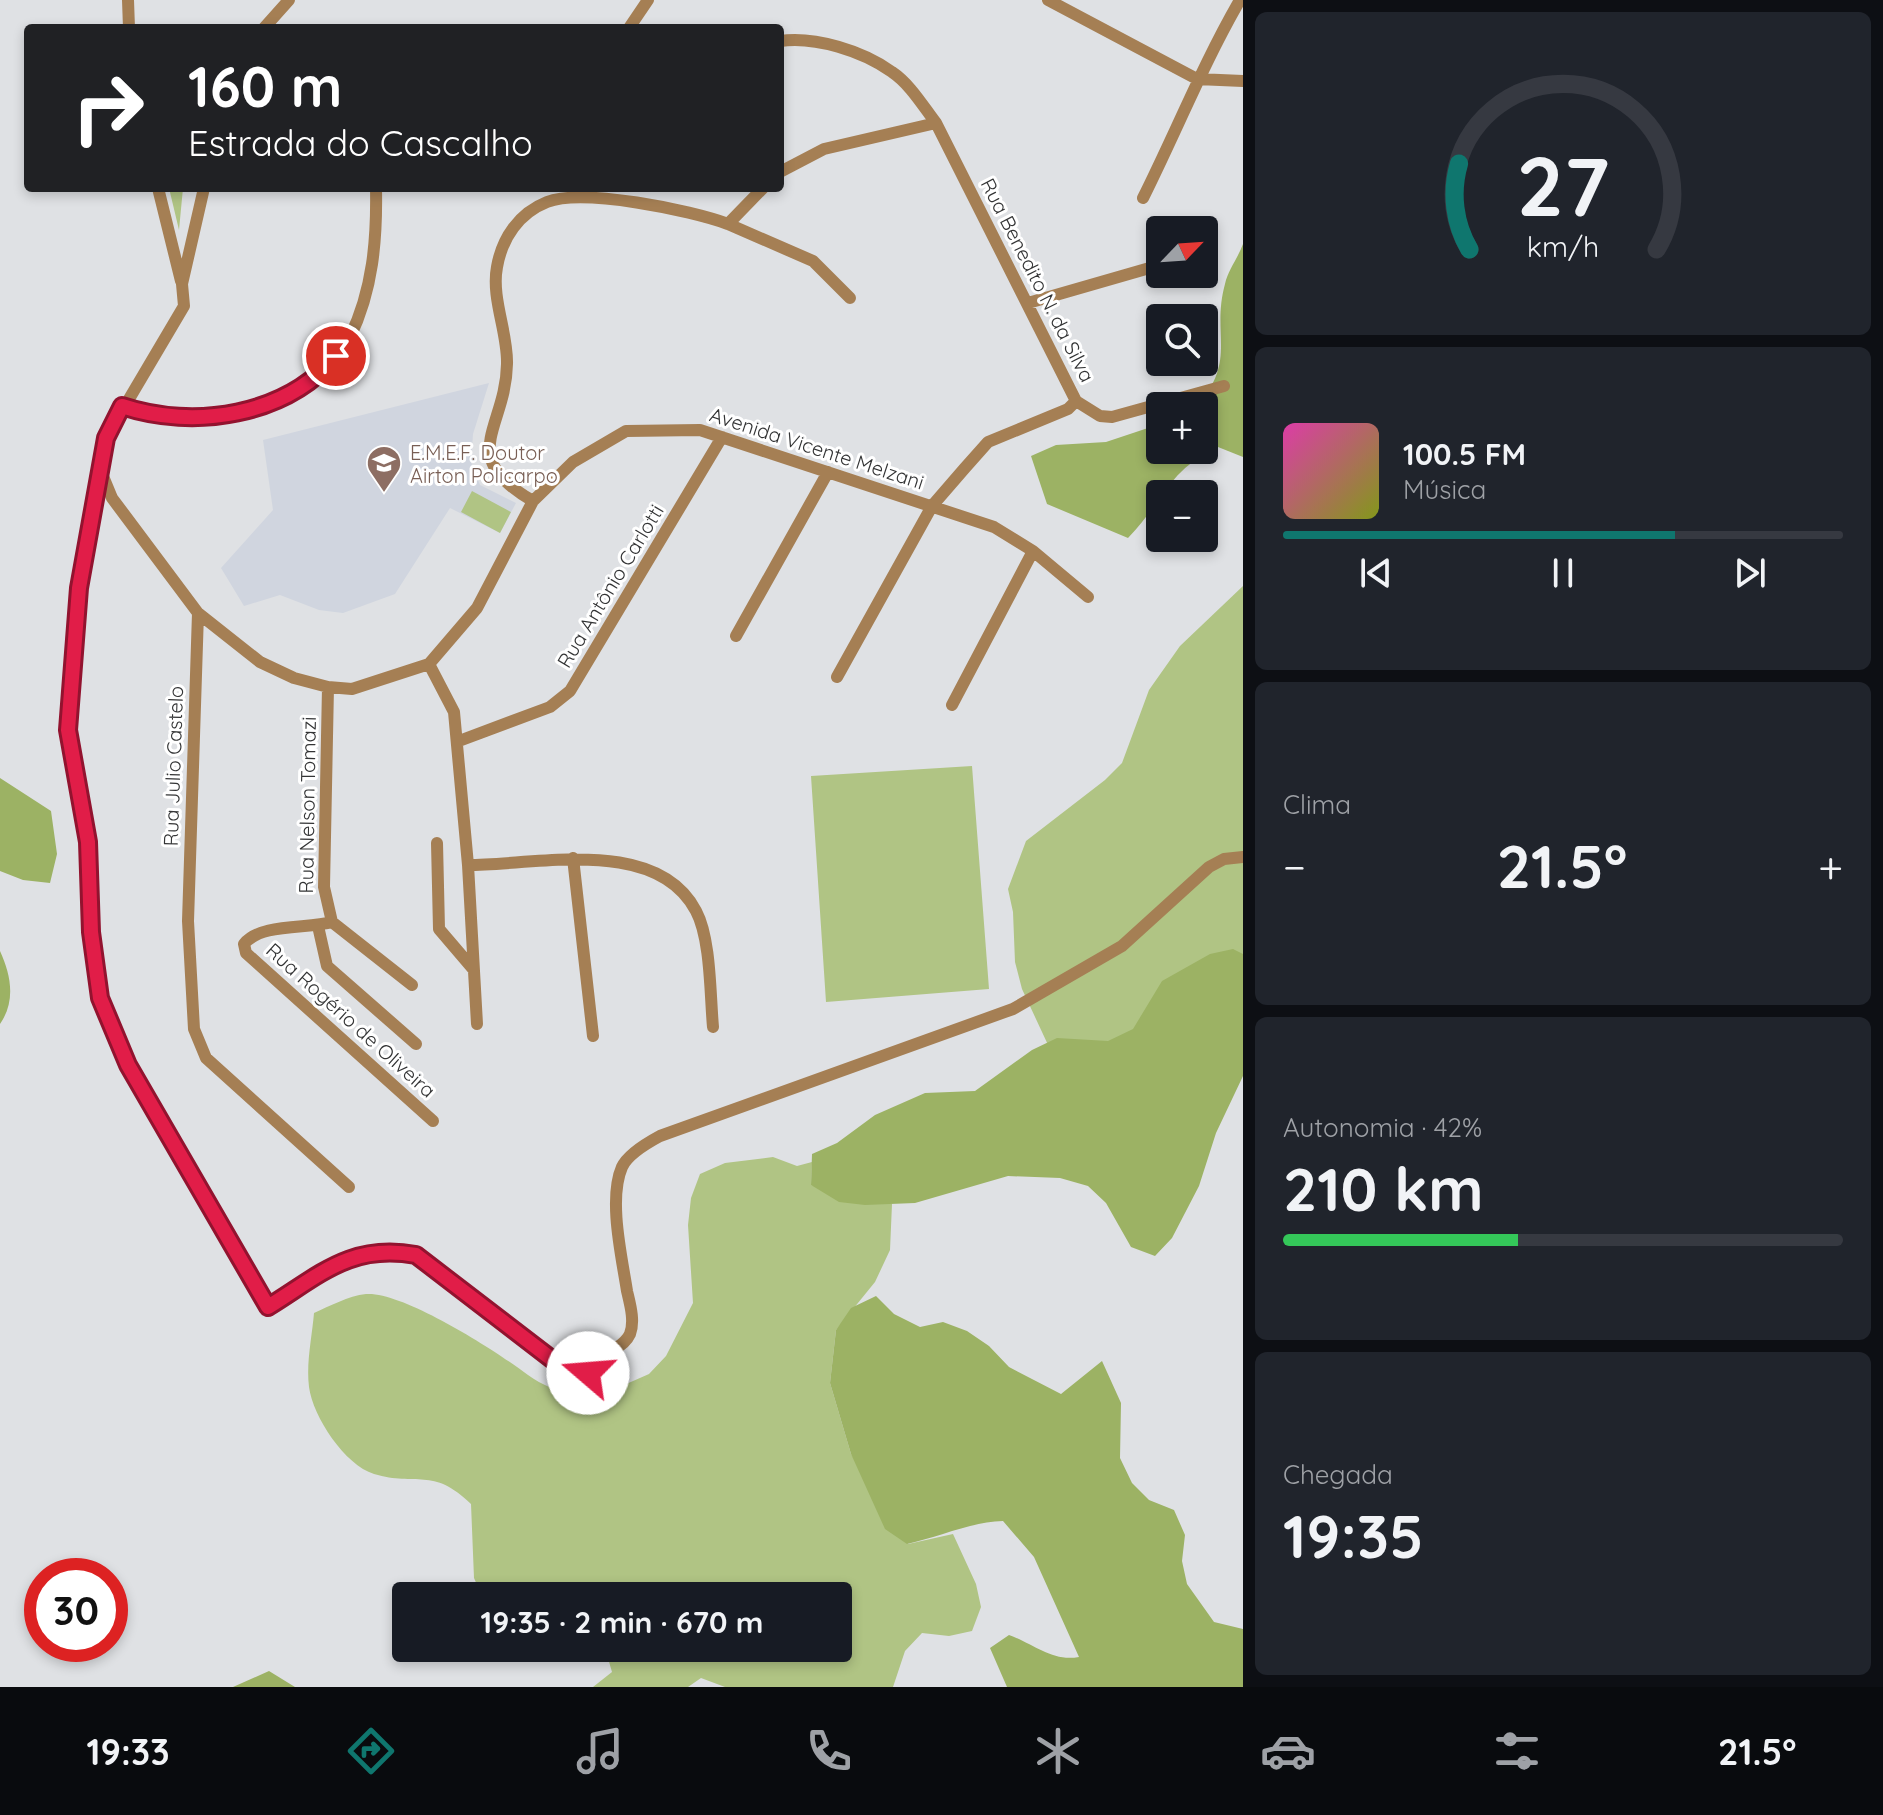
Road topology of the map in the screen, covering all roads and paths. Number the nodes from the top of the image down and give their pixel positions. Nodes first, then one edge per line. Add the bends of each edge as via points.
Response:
1 (128, 0) edge
2 (289, 0) edge
3 (648, 0) edge
4 (1048, 0) edge
5 (1240, 0) edge
6 (129, 24) edge
7 (268, 24) edge
8 (632, 24) edge
9 (784, 40) edge
10 (1197, 79) junction
11 (1243, 81) edge
12 (936, 123) junction
13 (784, 170) edge
14 (159, 192) edge
15 (203, 192) edge
16 (376, 192) edge
17 (759, 192) edge
18 (1143, 198) dead end
19 (728, 224) junction
20 (1146, 269) edge
21 (182, 284) junction
22 (850, 298) dead end
23 (1028, 303) junction
24 (1224, 386) dead end
25 (1076, 401) junction
26 (122, 406) junction
27 (722, 437) junction
28 (100, 469) junction
29 (828, 472) junction
30 (533, 501) junction
31 (932, 506) junction
32 (1033, 551) junction
33 (1088, 597) dead end
34 (198, 613) junction
35 (736, 636) dead end
36 (429, 664) junction
37 (837, 677) dead end
38 (328, 687) junction
39 (952, 705) dead end
40 (459, 741) junction
41 (437, 843) dead end
42 (1243, 857) edge
43 (573, 858) junction
44 (468, 865) junction
45 (332, 922) junction
46 (318, 926) junction
47 (474, 970) junction
48 (412, 985) dead end
49 (477, 1024) dead end
50 (713, 1027) dead end
51 (593, 1036) dead end
52 (416, 1044) dead end
53 (433, 1121) dead end
54 (349, 1187) dead end

1 - 6 street
2 - 7 street
3 - 8 street
4 - 10 street
5 - 10 street
9 - 12 street, Rua Benedito N. da Silva via 843,49 891,71
10 - 11 street
10 - 18 street
12 - 13 street via 824,149
12 - 23 street, Rua Benedito N. da Silva
14 - 21 street
15 - 21 street
16 - 26 street via 376,242 368,286 350,339 323,373 290,395 219,416 144,414
17 - 19 street
19 - 22 street via 813,261
19 - 30 street via 693,211 631,202 562,200 537,207 506,237 496,269 507,364 489,438 490,458 495,474
20 - 23 street
21 - 26 street via 179,317
23 - 25 street, Rua Benedito N. da Silva
24 - 25 street, Rua Benedito N. da Silva via 1112,417
25 - 31 street via 988,442
26 - 28 street via 106,438
27 - 29 street, Avenida Vicente Melzani
27 - 30 street, Avenida Vicente Melzani via 700,430 626,431 573,462
27 - 40 street, Rua Antônio Carlotti via 570,691 550,707
28 - 34 street via 130,525
28 - 42 street via 79,588 68,730 88,842 100,998 128,1065 268,1307 356,1255 416,1255 571,1374 588,1373 631,1332 618,1238 619,1178 623,1164 645,1144 1008,1012 1122,946 1209,867
29 - 31 street, Avenida Vicente Melzani
29 - 35 street
30 - 36 street, Avenida Vicente Melzani via 477,608
31 - 32 street, Avenida Vicente Melzani via 994,527
31 - 37 street
32 - 33 street, Avenida Vicente Melzani
32 - 39 street
34 - 38 street via 260,662
34 - 54 street, Rua Julio Castelo via 188,921 194,1029 206,1058
36 - 38 street via 352,689
36 - 40 street via 454,712
38 - 45 street, Rua Nelson Tomazi via 324,887
40 - 44 street
41 - 47 street via 439,929
43 - 44 street
43 - 50 street via 640,867 672,881 684,894 702,929
43 - 51 street
44 - 47 street
45 - 46 street, Rua Rogério de Oliveira
45 - 48 street
46 - 52 street via 327,966
46 - 53 street, Rua Rogério de Oliveira via 263,932 244,944 246,953
47 - 49 street

